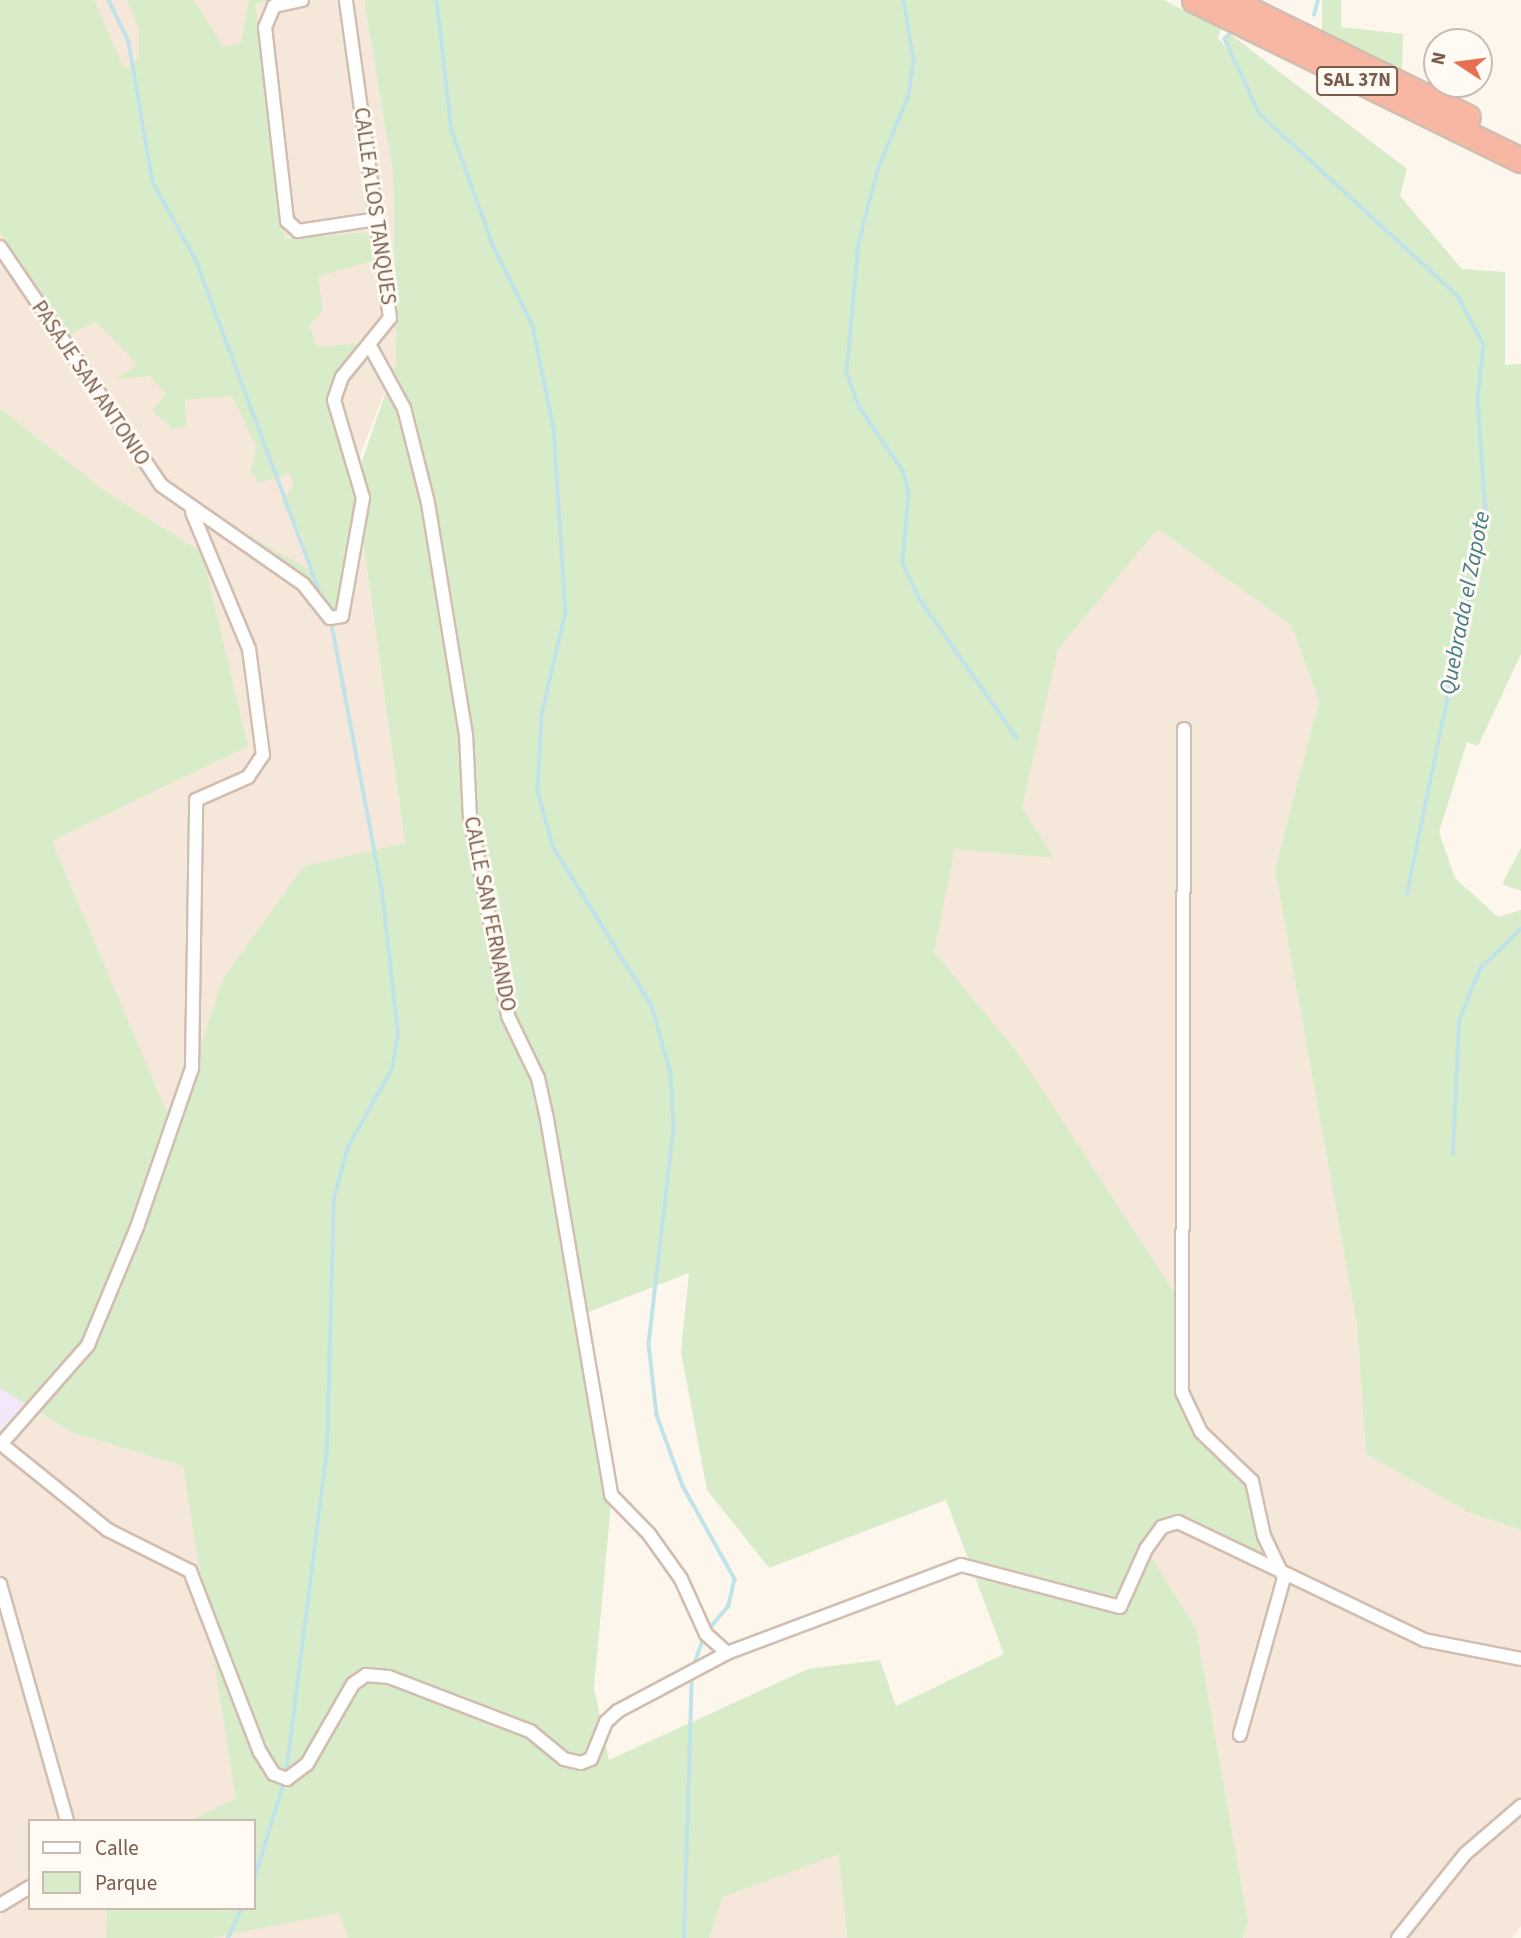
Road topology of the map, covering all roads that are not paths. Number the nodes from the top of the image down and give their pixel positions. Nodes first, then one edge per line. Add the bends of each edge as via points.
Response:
1 (302, 0) edge
2 (346, 0) edge
3 (1194, 0) edge
4 (1230, 0) edge
5 (1521, 143) edge
6 (1521, 160) edge
7 (377, 219) junction
8 (0, 247) edge
9 (370, 346) junction
10 (192, 511) junction
11 (1184, 729) dead end
12 (1, 1443) edge
13 (1284, 1578) junction
14 (0, 1584) edge
15 (727, 1653) junction
16 (1521, 1659) edge
17 (1240, 1735) dead end
18 (1521, 1806) edge
19 (66, 1819) edge
20 (28, 1888) edge
21 (0, 1905) edge
22 (1398, 1938) edge

1 - 7 street via 274,6 265,27 287,221 298,231
2 - 7 street, CALLE A LOS TANQUES
3 - 6 highway, SAL 37N
4 - 5 highway, SAL 37N
7 - 9 street, CALLE A LOS TANQUES via 390,318
8 - 10 street, PASAJE SAN ANTONIO via 148,468
9 - 10 street, CALLE A LOS TANQUES via 342,377 334,400 363,498 342,616 330,618 303,584
9 - 15 street, CALLE SAN FERNANDO via 404,408 428,503 466,734 470,818 508,1016 538,1078 547,1119 611,1495 649,1534 681,1579 706,1633
10 - 12 street via 249,649 263,755 248,777 196,800 192,1068 137,1227 88,1345
11 - 13 street via 1182,1392 1201,1432 1252,1481 1264,1536
12 - 15 street via 108,1530 190,1570 261,1752 281,1778 302,1770 353,1684 366,1675 388,1677 530,1731 564,1759 581,1763 591,1759 606,1722 618,1711
13 - 15 street via 1178,1522 1162,1527 1146,1549 1120,1607 961,1565
13 - 16 street via 1424,1640
13 - 17 street
14 - 19 street
18 - 22 street via 1465,1854
20 - 21 street

